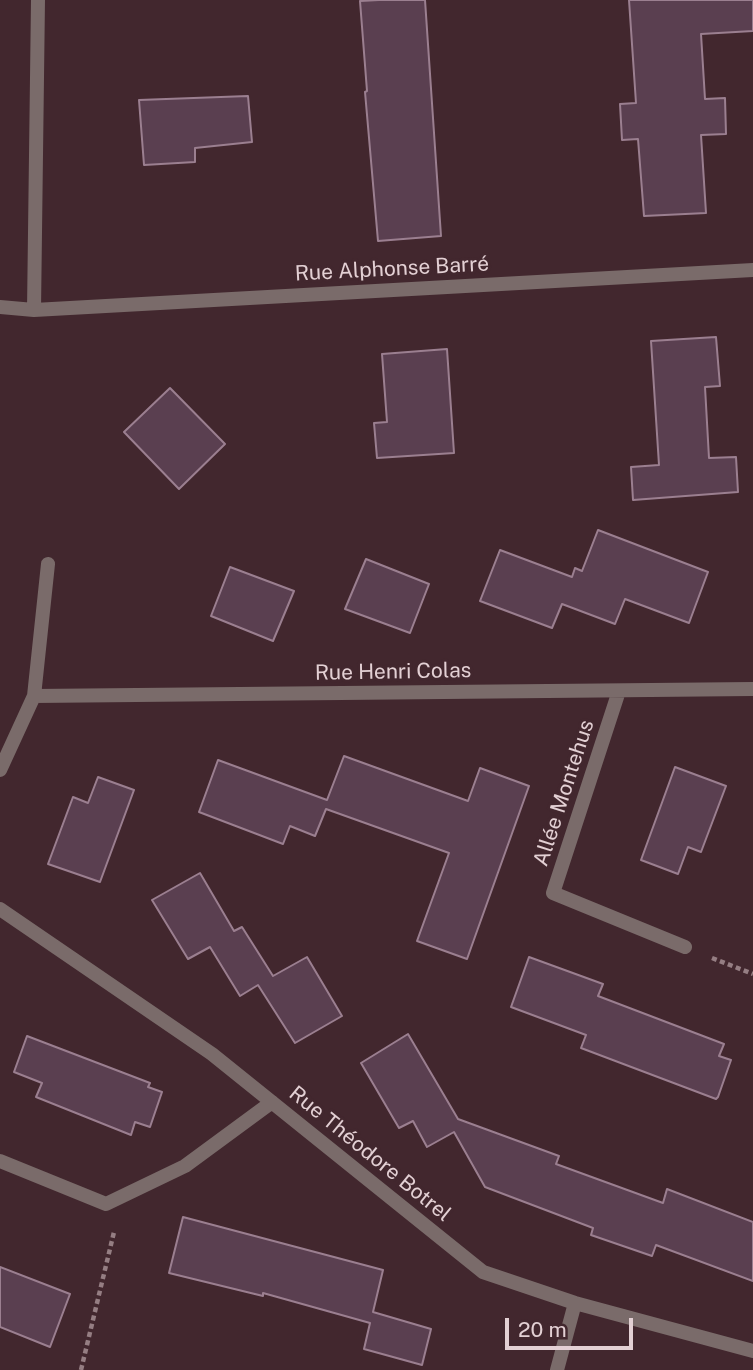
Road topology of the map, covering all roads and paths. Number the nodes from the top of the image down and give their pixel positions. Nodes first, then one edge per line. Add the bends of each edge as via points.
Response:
1 (38, 0) edge
2 (753, 270) edge
3 (0, 307) edge
4 (34, 310) junction
5 (48, 564) dead end
6 (753, 689) edge
7 (619, 691) junction
8 (34, 696) junction
9 (0, 770) edge
10 (0, 909) edge
11 (685, 947) joint
12 (753, 974) edge
13 (272, 1102) junction
14 (0, 1161) edge
15 (106, 1204) junction
16 (575, 1303) junction
17 (753, 1350) edge
18 (81, 1370) edge
19 (557, 1370) edge

1 - 4 street
2 - 4 street, Rue Alphonse Barré
3 - 4 street, Rue Alphonse Barré
5 - 8 street
6 - 7 street, Rue Henri Colas
7 - 8 street, Rue Henri Colas
7 - 11 street, Allée Montehus via 553,893
8 - 9 street
10 - 13 street, Rue Théodore Botrel via 212,1054
11 - 12 path
13 - 15 street via 185,1166
13 - 16 street, Rue Théodore Botrel via 483,1272
14 - 15 street
15 - 18 path via 114,1232
16 - 17 street, Rue Théodore Botrel
16 - 19 street

